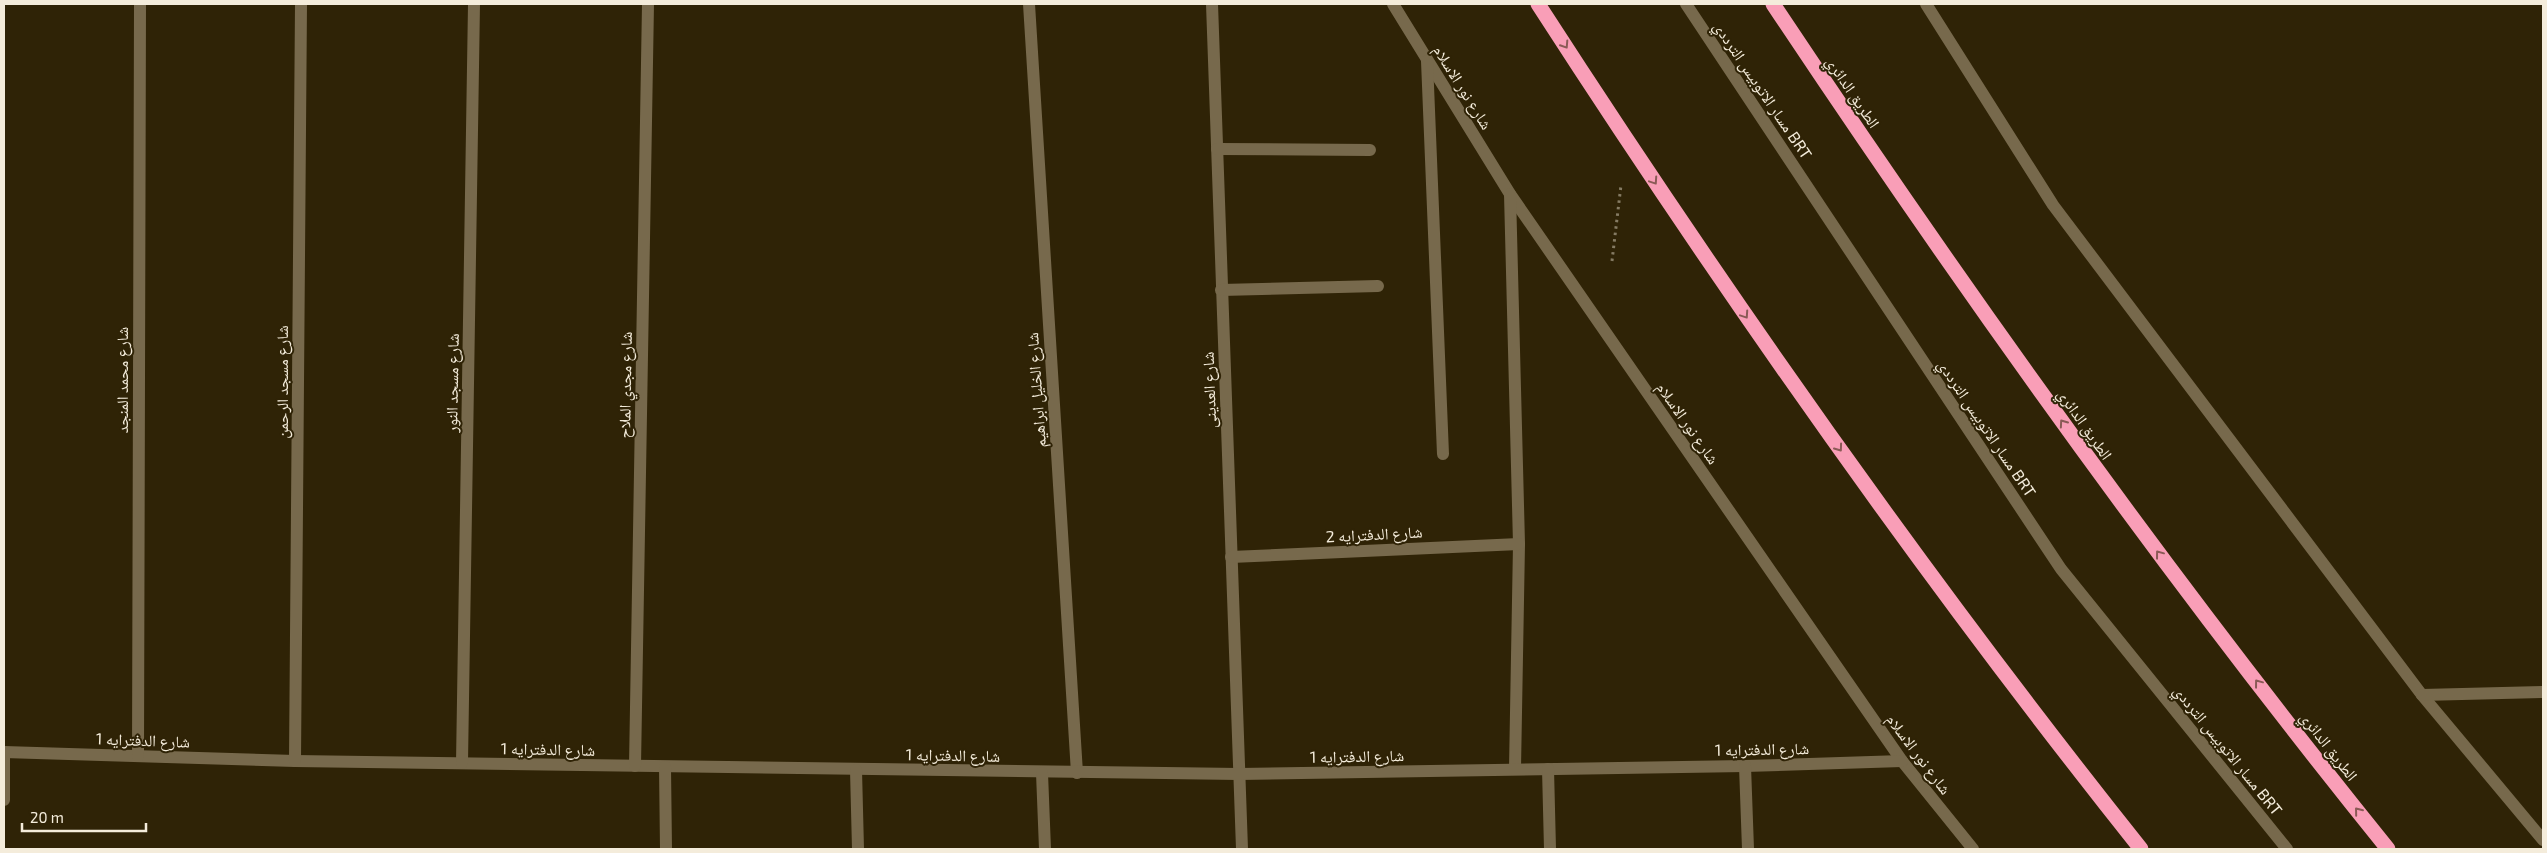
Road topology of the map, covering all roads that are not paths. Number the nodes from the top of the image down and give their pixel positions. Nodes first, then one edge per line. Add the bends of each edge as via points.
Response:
1 (140, 4) edge
2 (301, 4) edge
3 (474, 4) edge
4 (648, 4) edge
5 (1028, 4) edge
6 (1212, 4) edge
7 (1393, 4) edge
8 (1538, 4) edge
9 (1686, 4) edge
10 (1773, 4) edge
11 (1926, 4) edge
12 (1427, 59) junction
13 (1217, 149) junction
14 (1370, 150) dead end
15 (1510, 194) junction
16 (1378, 286) dead end
17 (1221, 290) junction
18 (1444, 454) dead end
19 (1519, 544) junction
20 (1231, 557) junction
21 (2543, 692) edge
22 (2422, 695) junction
23 (4, 752) edge
24 (138, 756) junction
25 (295, 761) junction
26 (1902, 761) junction
27 (462, 763) junction
28 (635, 766) junction
29 (1745, 766) junction
30 (665, 767) junction
31 (1515, 769) junction
32 (1548, 769) junction
33 (856, 770) junction
34 (1042, 773) junction
35 (1077, 773) junction
36 (1239, 774) junction
37 (4, 800) edge
38 (2543, 840) edge
39 (666, 849) edge
40 (858, 849) edge
41 (1045, 849) edge
42 (1242, 849) edge
43 (1550, 849) edge
44 (1748, 849) edge
45 (1973, 849) edge
46 (2141, 849) edge
47 (2287, 849) edge
48 (2388, 849) edge

1 - 24 street, شارع محمد المنجد
2 - 25 street, شارع مسجد الرحمن
3 - 27 street, شارع مسجد النور
4 - 28 street, شارع مجدي الملاح
5 - 35 street, شارع الخليل ابراهيم
6 - 13 street, شارع العدينى
7 - 12 street, شارع نور الاسلام
8 -> 46 highway via 1772,355 1925,569
9 - 47 street, مسار الاتوبيس الترددي BRT via 2061,569
48 -> 10 highway, الطريق الدائري via 2102,478 1887,175
11 - 22 street via 2053,205
12 - 15 street, شارع نور الاسلام
12 - 18 street
13 - 14 street
13 - 17 street, شارع العدينى
15 - 19 street
15 - 26 street, شارع نور الاسلام
16 - 17 street
17 - 20 street, شارع العدينى
19 - 20 street, شارع الدفترايه 2
19 - 31 street
20 - 36 street, شارع العدينى
21 - 22 street
22 - 38 street
23 - 24 street, شارع الدفترايه 1
23 - 37 street
24 - 25 street, شارع الدفترايه 1
25 - 27 street, شارع الدفترايه 1
26 - 29 street, شارع الدفترايه 1
26 - 45 street, شارع نور الاسلام
27 - 28 street, شارع الدفترايه 1
28 - 30 street, شارع الدفترايه 1
29 - 32 street, شارع الدفترايه 1
29 - 44 street
30 - 33 street, شارع الدفترايه 1
30 - 39 street
31 - 32 street, شارع الدفترايه 1
31 - 36 street, شارع الدفترايه 1
32 - 43 street
33 - 34 street, شارع الدفترايه 1
33 - 40 street
34 - 35 street, شارع الدفترايه 1
34 - 41 street
35 - 36 street, شارع الدفترايه 1
36 - 42 street, شارع العدينى

